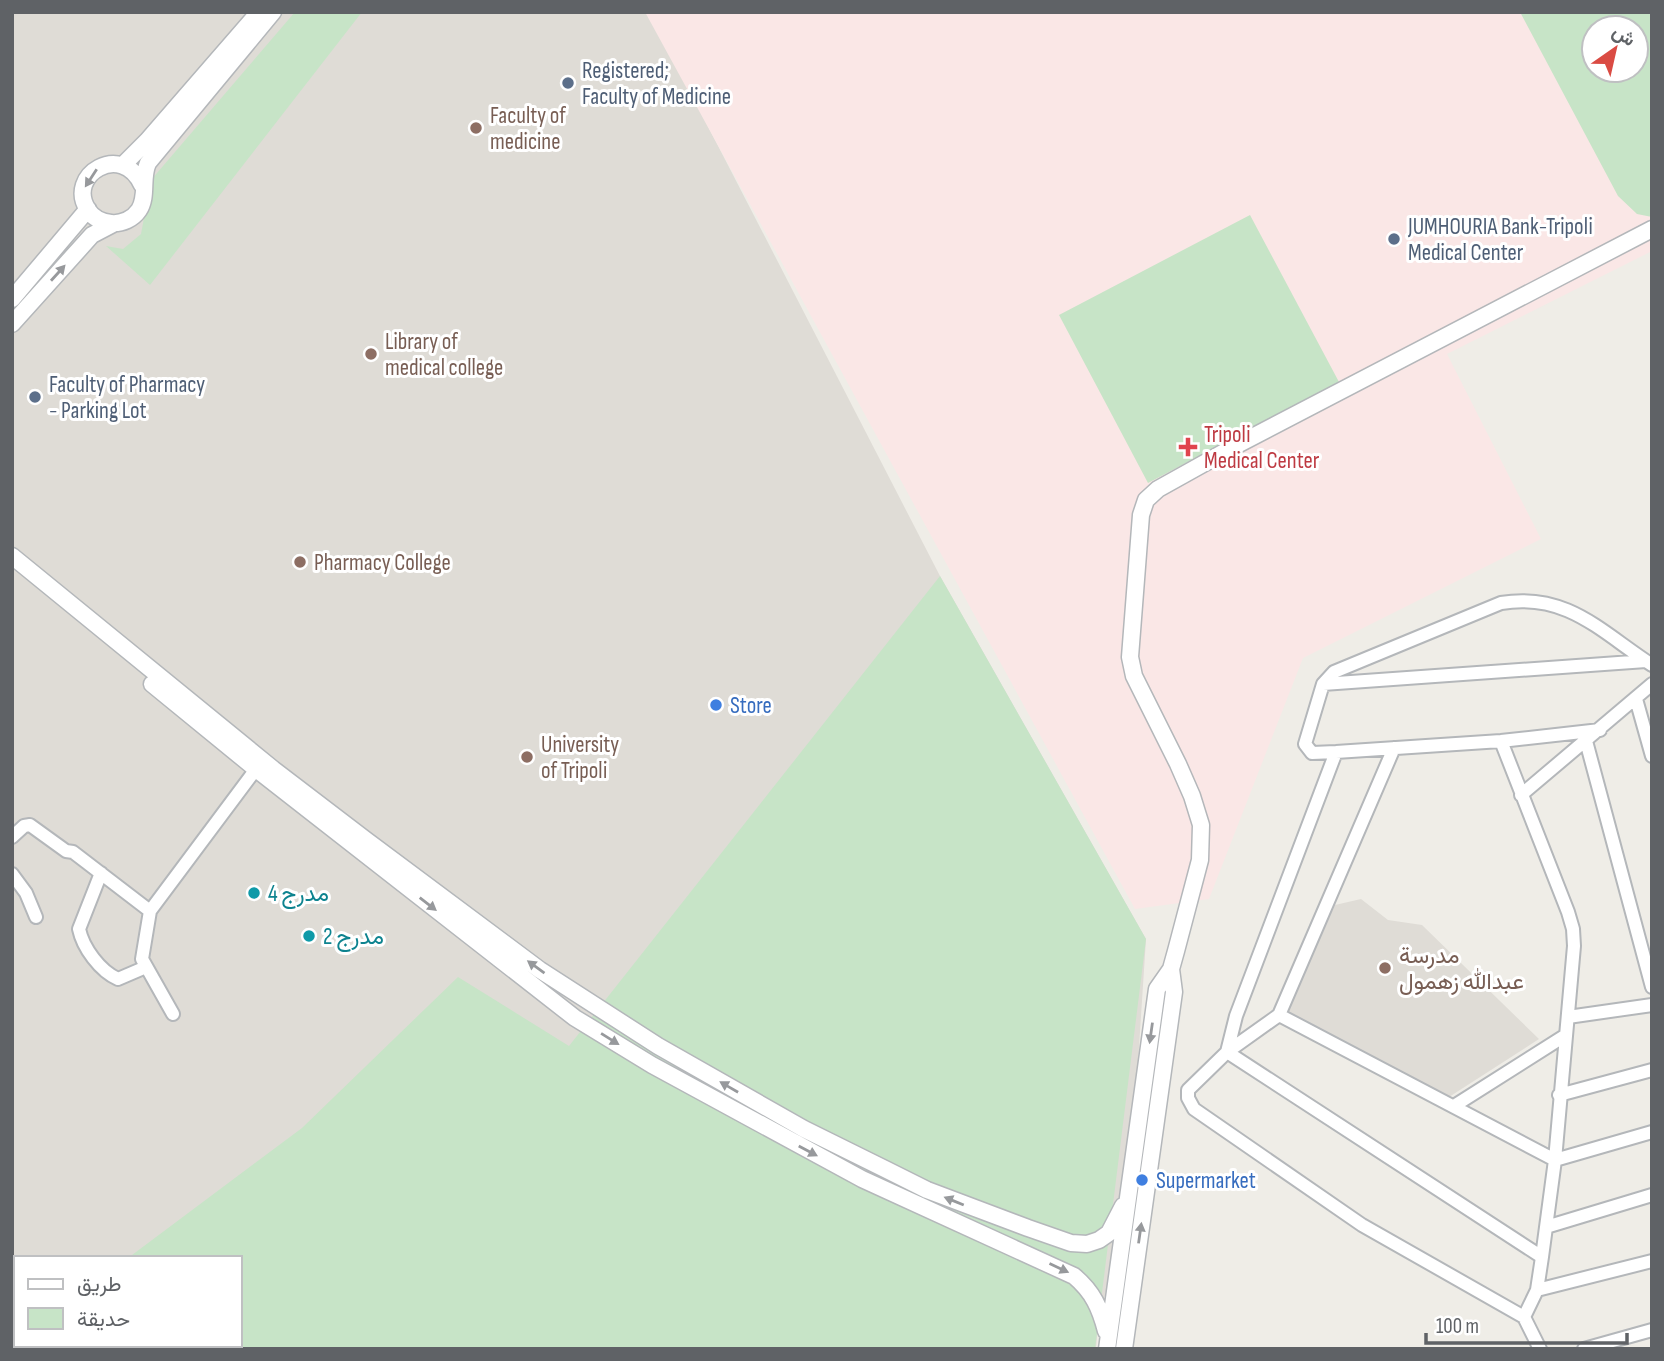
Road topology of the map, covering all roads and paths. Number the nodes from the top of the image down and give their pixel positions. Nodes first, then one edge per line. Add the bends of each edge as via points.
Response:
1 (259, 12) edge
2 (274, 12) edge
3 (123, 165) junction
4 (142, 185) junction
5 (88, 209) junction
6 (113, 224) junction
7 (1652, 229) edge
8 (12, 299) edge
9 (12, 324) edge
10 (12, 556) edge
11 (12, 569) edge
12 (1649, 663) edge
13 (1323, 684) junction
14 (1652, 684) edge
15 (1636, 699) junction
16 (1600, 730) junction
17 (1501, 741) junction
18 (1586, 741) junction
19 (1394, 748) junction
20 (1336, 752) junction
21 (1652, 757) edge
22 (256, 769) junction
23 (1521, 795) junction
24 (12, 837) edge
25 (101, 873) junction
26 (12, 874) edge
27 (150, 911) junction
28 (36, 917) dead end
29 (146, 967) junction
30 (1171, 970) junction
31 (1652, 987) edge
32 (587, 1002) junction
33 (1652, 1005) edge
34 (173, 1014) dead end
35 (1279, 1015) junction
36 (1568, 1017) junction
37 (575, 1018) junction
38 (1566, 1035) junction
39 (1227, 1052) junction
40 (1652, 1070) edge
41 (1559, 1095) junction
42 (1454, 1106) junction
43 (1652, 1132) edge
44 (1555, 1160) junction
45 (1130, 1188) junction
46 (1652, 1195) edge
47 (989, 1215) junction
48 (1546, 1227) junction
49 (1028, 1228) junction
50 (981, 1232) junction
51 (1020, 1251) junction
52 (1542, 1257) junction
53 (1652, 1261) edge
54 (1536, 1290) junction
55 (1524, 1317) junction
56 (1652, 1330) edge
57 (1108, 1345) edge
58 (1124, 1349) edge
59 (1540, 1349) edge
60 (1584, 1349) edge

1 - 3 street
2 - 4 street via 148,163
3 - 4 street
3 -> 5 street via 105,164 90,174 83,191
4 - 6 street via 138,212
5 - 6 street via 94,217
5 - 8 street
9 -> 6 street via 92,235
7 - 30 street via 1237,444 1146,500 1130,657 1134,676 1178,764 1201,825 1200,860
32 -> 10 street via 272,769
11 - 22 street
12 - 13 street
12 - 13 street via 1571,611 1522,600 1502,603 1334,672
13 - 20 street via 1305,744 1312,753
14 - 15 street
15 - 16 street
15 - 21 street
16 - 17 street
16 - 18 street
17 - 19 street
17 - 23 street
18 - 23 street
18 - 31 street
19 - 20 street
19 - 35 street
20 - 39 street via 1236,1016
22 - 27 street
22 -> 37 street
23 - 36 street via 1573,929
24 - 25 street via 30,825
25 - 27 street
25 - 29 street via 79,929 81,938 108,975 118,979
26 - 28 street
27 - 29 street via 142,959
29 - 34 street
30 -> 45 street via 1157,989
58 -> 30 street via 1174,992
32 - 37 street
47 -> 32 street via 804,1129
33 - 36 street
35 - 39 street
35 - 42 street
36 - 38 street
37 -> 50 street via 785,1139
38 - 41 street
38 - 42 street
39 - 52 street
39 - 55 street via 1188,1090 1194,1109 1362,1225
40 - 41 street
41 - 44 street
42 - 44 street
43 - 44 street
44 - 48 street
45 - 49 street via 1116,1222 1099,1240 1071,1243
45 - 57 street
46 - 48 street
47 - 49 street
47 - 50 street
48 - 52 street
49 - 51 street
50 - 51 street
51 -> 57 street via 1084,1284 1101,1312
52 - 54 street
53 - 54 street
54 - 55 street
55 - 59 street
56 - 60 street

